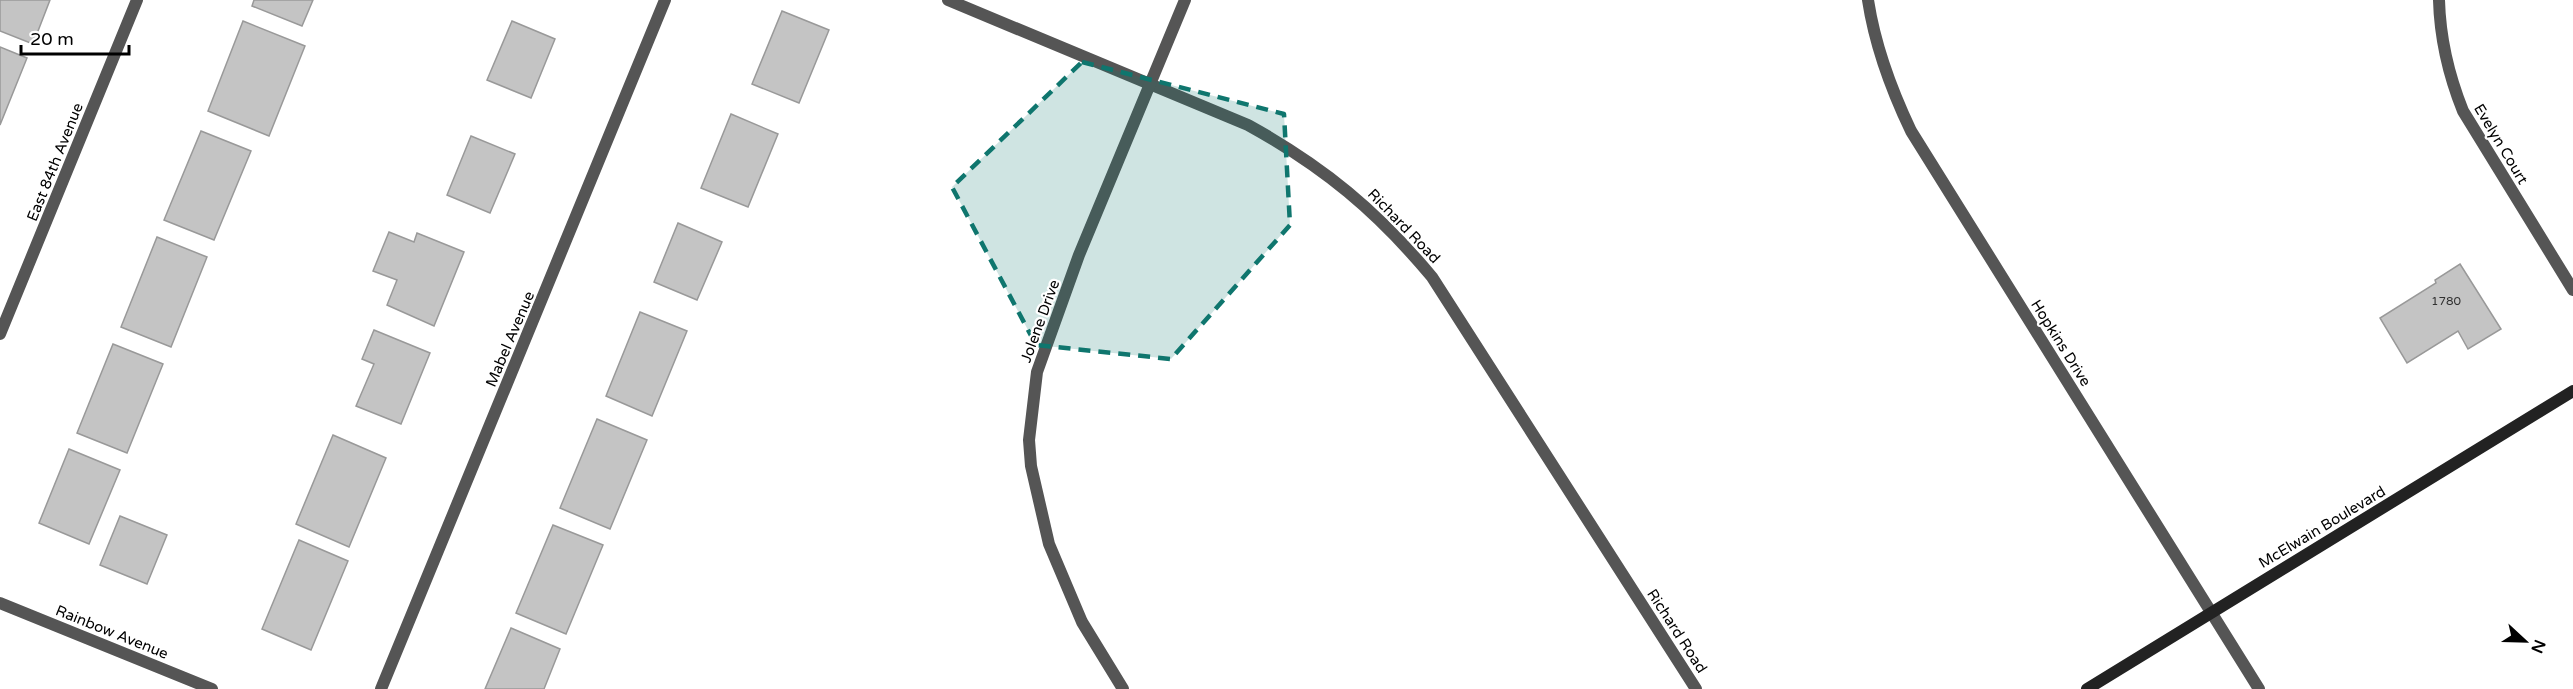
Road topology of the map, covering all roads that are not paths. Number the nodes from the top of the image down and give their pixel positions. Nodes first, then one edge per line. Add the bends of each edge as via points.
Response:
1 (137, 0) edge
2 (665, 0) edge
3 (948, 0) edge
4 (1185, 0) edge
5 (1868, 0) edge
6 (2439, 0) edge
7 (1150, 83) junction
8 (2573, 290) edge
9 (0, 334) edge
10 (2573, 391) edge
11 (0, 603) edge
12 (2211, 612) junction
13 (212, 689) edge
14 (381, 689) edge
15 (1123, 689) edge
16 (1696, 689) edge
17 (2087, 689) edge
18 (2259, 689) edge

1 - 9 street, East 84th Avenue
2 - 14 street, Mabel Avenue
3 - 7 street, Richard Road
4 - 7 street, Jolene Drive
5 - 12 street, Hopkins Drive via 1893,93 1911,130
6 - 8 street, Evelyn Court via 2453,86 2463,111
7 - 15 street, Jolene Drive via 1079,255 1037,372 1029,440 1049,544 1082,622
7 - 16 street, Richard Road via 1248,126 1295,152 1337,181 1409,249 1432,277
10 - 12 street, McElwain Boulevard
11 - 13 street, Rainbow Avenue
12 - 17 street, McElwain Boulevard
12 - 18 street, Hopkins Drive

